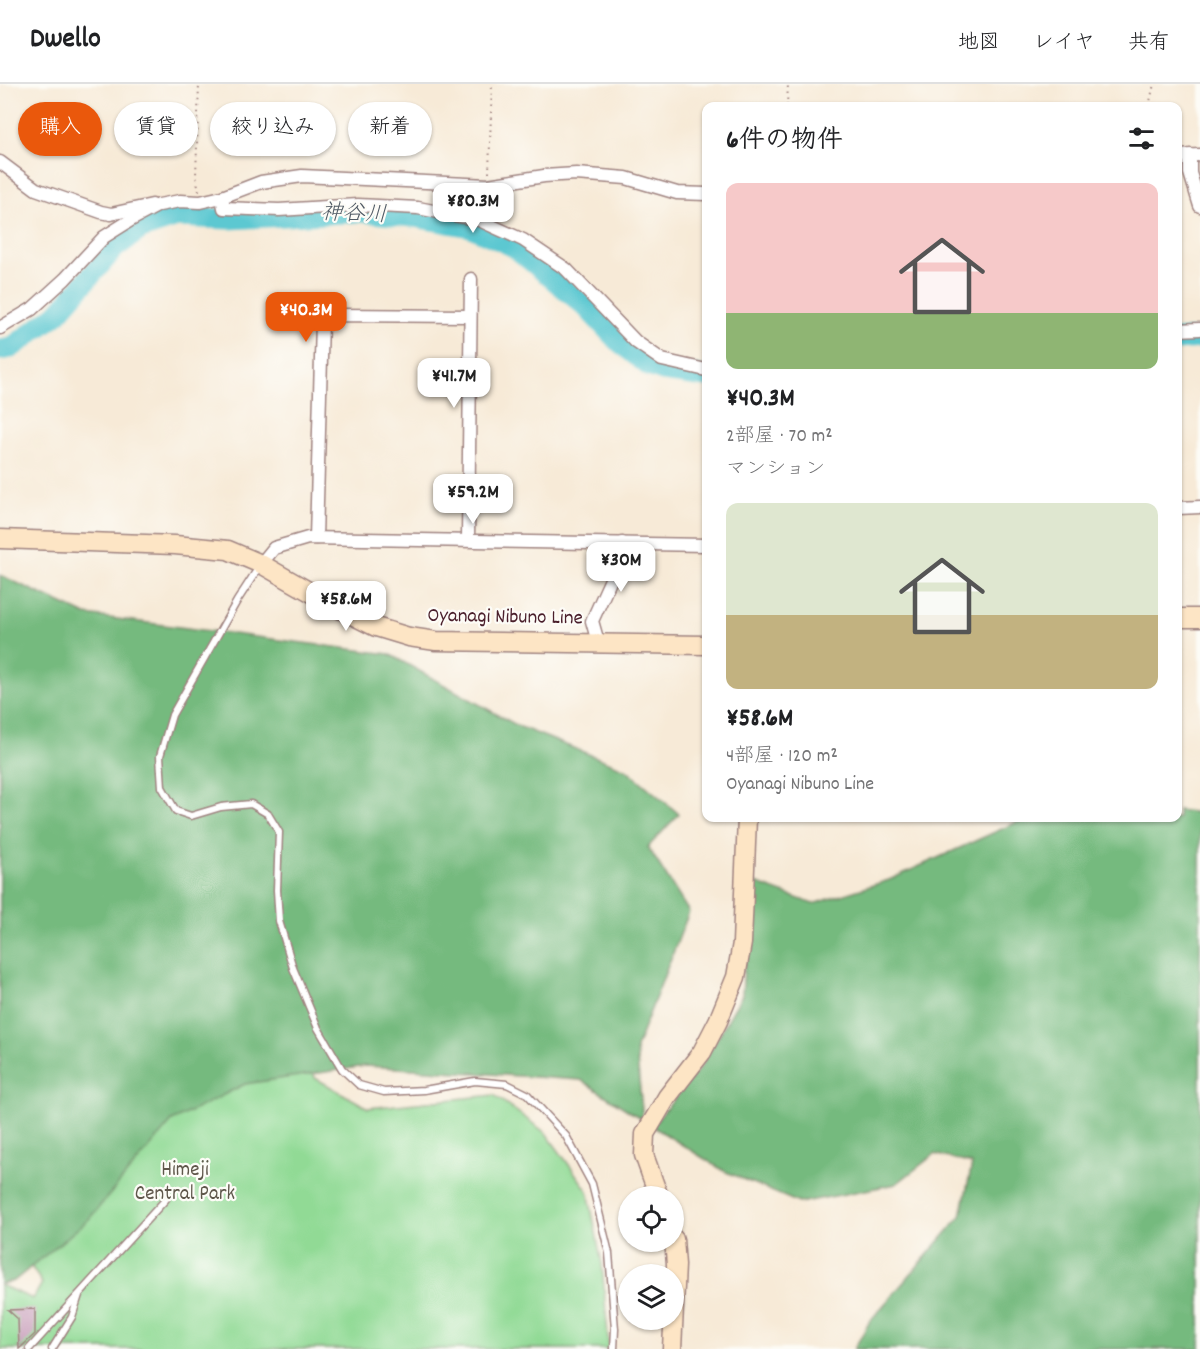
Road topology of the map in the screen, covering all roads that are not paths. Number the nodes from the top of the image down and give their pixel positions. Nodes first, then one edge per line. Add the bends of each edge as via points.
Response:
1 (1189, 155) edge
2 (0, 162) edge
3 (702, 194) edge
4 (222, 197) junction
5 (1200, 206) edge
6 (154, 208) junction
7 (111, 213) junction
8 (109, 234) junction
9 (471, 279) dead end
10 (469, 316) junction
11 (0, 328) edge
12 (1200, 329) edge
13 (1182, 330) edge
14 (702, 369) edge
15 (1200, 507) edge
16 (1182, 508) edge
17 (316, 538) junction
18 (0, 539) edge
19 (468, 540) junction
20 (622, 543) junction
21 (702, 545) edge
22 (261, 564) junction
23 (1182, 618) edge
24 (1200, 618) edge
25 (598, 642) junction
26 (702, 645) edge
27 (747, 822) edge
28 (655, 1186) edge
29 (166, 1198) dead end
30 (675, 1252) edge
31 (81, 1292) junction
32 (29, 1349) edge
33 (52, 1349) edge
34 (614, 1349) edge
35 (672, 1349) edge

1 - 5 street
2 - 7 street via 36,189
3 - 4 street via 677,193 626,178 576,174 488,185 302,176 261,182
4 - 6 street
4 - 14 street via 224,208 279,210 358,205 418,208 479,220 523,240 566,269 636,342 662,360
6 - 7 street via 151,204
6 - 8 street
7 - 8 street
8 - 11 street via 32,309
9 - 10 street
10 - 17 street via 333,315 322,322
10 - 19 street
12 - 13 street
15 - 16 street
17 - 19 street
17 - 22 street via 274,548
18 - 22 main road, Oyanagi Nibuno Line via 218,549
19 - 20 street
20 - 21 street
20 - 25 street via 592,621
22 - 25 main road, Oyanagi Nibuno Line via 376,627 409,637 436,641
22 - 34 lane via 172,715 160,756 162,787 176,811 191,816 251,804 268,814 279,832 279,921 293,968 318,1028 342,1069 360,1086 384,1092 475,1081 507,1084 527,1094 566,1136 592,1184 609,1254
23 - 24 main road
25 - 26 main road, Oyanagi Nibuno Line
27 - 28 main road via 742,943 736,977 702,1052 667,1097 645,1134 644,1155
29 - 31 lane
30 - 35 main road
31 - 32 lane
31 - 33 lane via 72,1317

